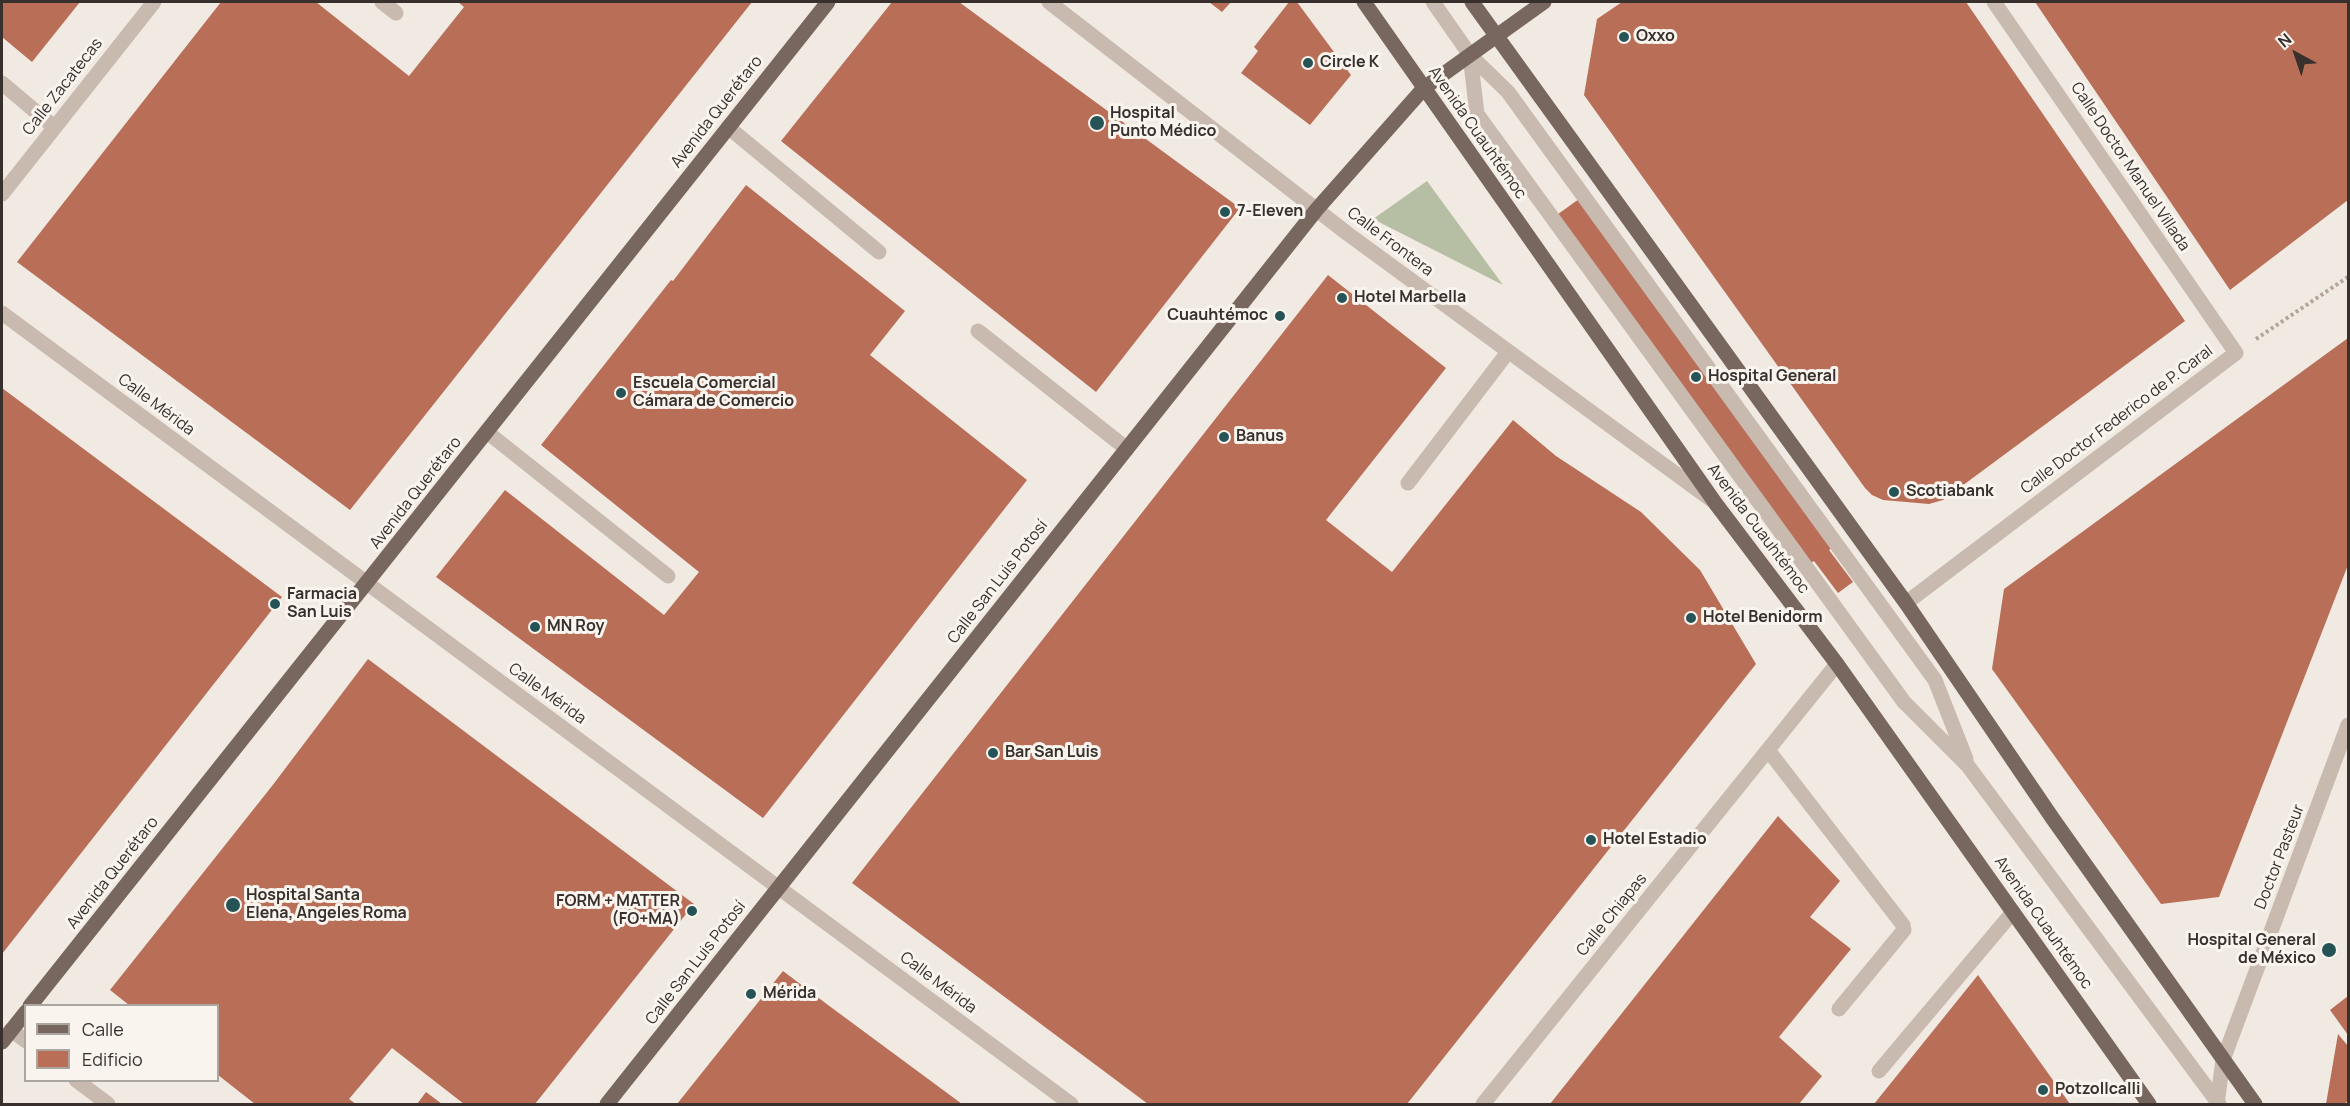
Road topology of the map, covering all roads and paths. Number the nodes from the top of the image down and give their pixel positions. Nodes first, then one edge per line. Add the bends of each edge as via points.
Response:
1 (154, 2) edge
2 (382, 2) edge
3 (828, 2) edge
4 (1049, 2) edge
5 (1364, 2) edge
6 (1433, 2) edge
7 (1472, 2) edge
8 (1544, 2) edge
9 (1994, 2) edge
10 (396, 13) dead end
11 (1498, 36) junction
12 (1470, 55) junction
13 (2, 83) edge
14 (1424, 88) junction
15 (54, 127) junction
16 (728, 127) junction
17 (2, 194) edge
18 (1317, 209) junction
19 (879, 252) dead end
20 (2349, 277) edge
21 (2, 313) edge
22 (978, 331) dead end
23 (1508, 352) junction
24 (2235, 353) junction
25 (487, 432) junction
26 (1127, 449) junction
27 (1408, 483) dead end
28 (1716, 504) junction
29 (668, 576) dead end
30 (367, 583) junction
31 (1906, 603) junction
32 (1837, 664) junction
33 (2349, 725) edge
34 (1768, 750) junction
35 (1968, 766) junction
36 (779, 887) junction
37 (2013, 912) junction
38 (31, 1004) edge
39 (1839, 1009) dead end
40 (24, 1014) edge
41 (6, 1036) edge
42 (24, 1040) edge
43 (2223, 1060) junction
44 (1879, 1071) dead end
45 (79, 1082) edge
46 (108, 1104) edge
47 (607, 1104) edge
48 (1071, 1104) edge
49 (1483, 1104) edge
50 (2149, 1104) edge
51 (2218, 1104) edge
52 (2255, 1104) edge

1 - 15 street, Calle Zacatecas
2 - 10 street
3 - 16 main road, Avenida Querétaro
4 - 18 street, Calle Frontera
5 - 14 main road, Avenida Cuauhtémoc
6 - 12 street
7 - 11 main road
8 - 11 main road, Calle San Luis Potosí
9 - 24 street, Calle Doctor Manuel Villada
11 - 12 main road, Calle San Luis Potosí
11 - 31 main road
12 - 14 main road, Calle San Luis Potosí
12 - 35 street via 1508,92 1935,680
12 - 35 street via 1477,114 1904,702
13 - 15 street
14 - 18 main road, Calle San Luis Potosí
14 - 28 main road, Avenida Cuauhtémoc
15 - 17 street, Calle Zacatecas
16 - 19 street
16 - 25 main road, Avenida Querétaro
18 - 23 street, Calle Frontera
18 - 26 main road, Calle San Luis Potosí
20 - 24 path
21 - 30 street, Calle Mérida
22 - 26 street
23 - 27 street
23 - 28 street, Calle Frontera
24 - 31 street, Calle Doctor Federico de P. Caral
25 - 29 street
25 - 30 main road, Avenida Querétaro
26 - 36 main road, Calle San Luis Potosí
28 - 32 main road, Avenida Cuauhtémoc
30 - 36 street, Calle Mérida
30 - 38 main road, Avenida Querétaro
31 - 43 main road
32 - 34 street, Calle Chiapas
32 - 37 main road, Avenida Cuauhtémoc
33 - 43 street, Doctor Pasteur
34 - 39 street via 1903,926 1904,930
34 - 49 street, Calle Chiapas
35 - 51 street
36 - 47 main road, Calle San Luis Potosí
36 - 48 street, Calle Mérida
37 - 44 street
37 - 50 main road, Avenida Cuauhtémoc
40 - 41 main road
41 - 42 street
43 - 51 street, Doctor Pasteur
43 - 52 main road
45 - 46 street

